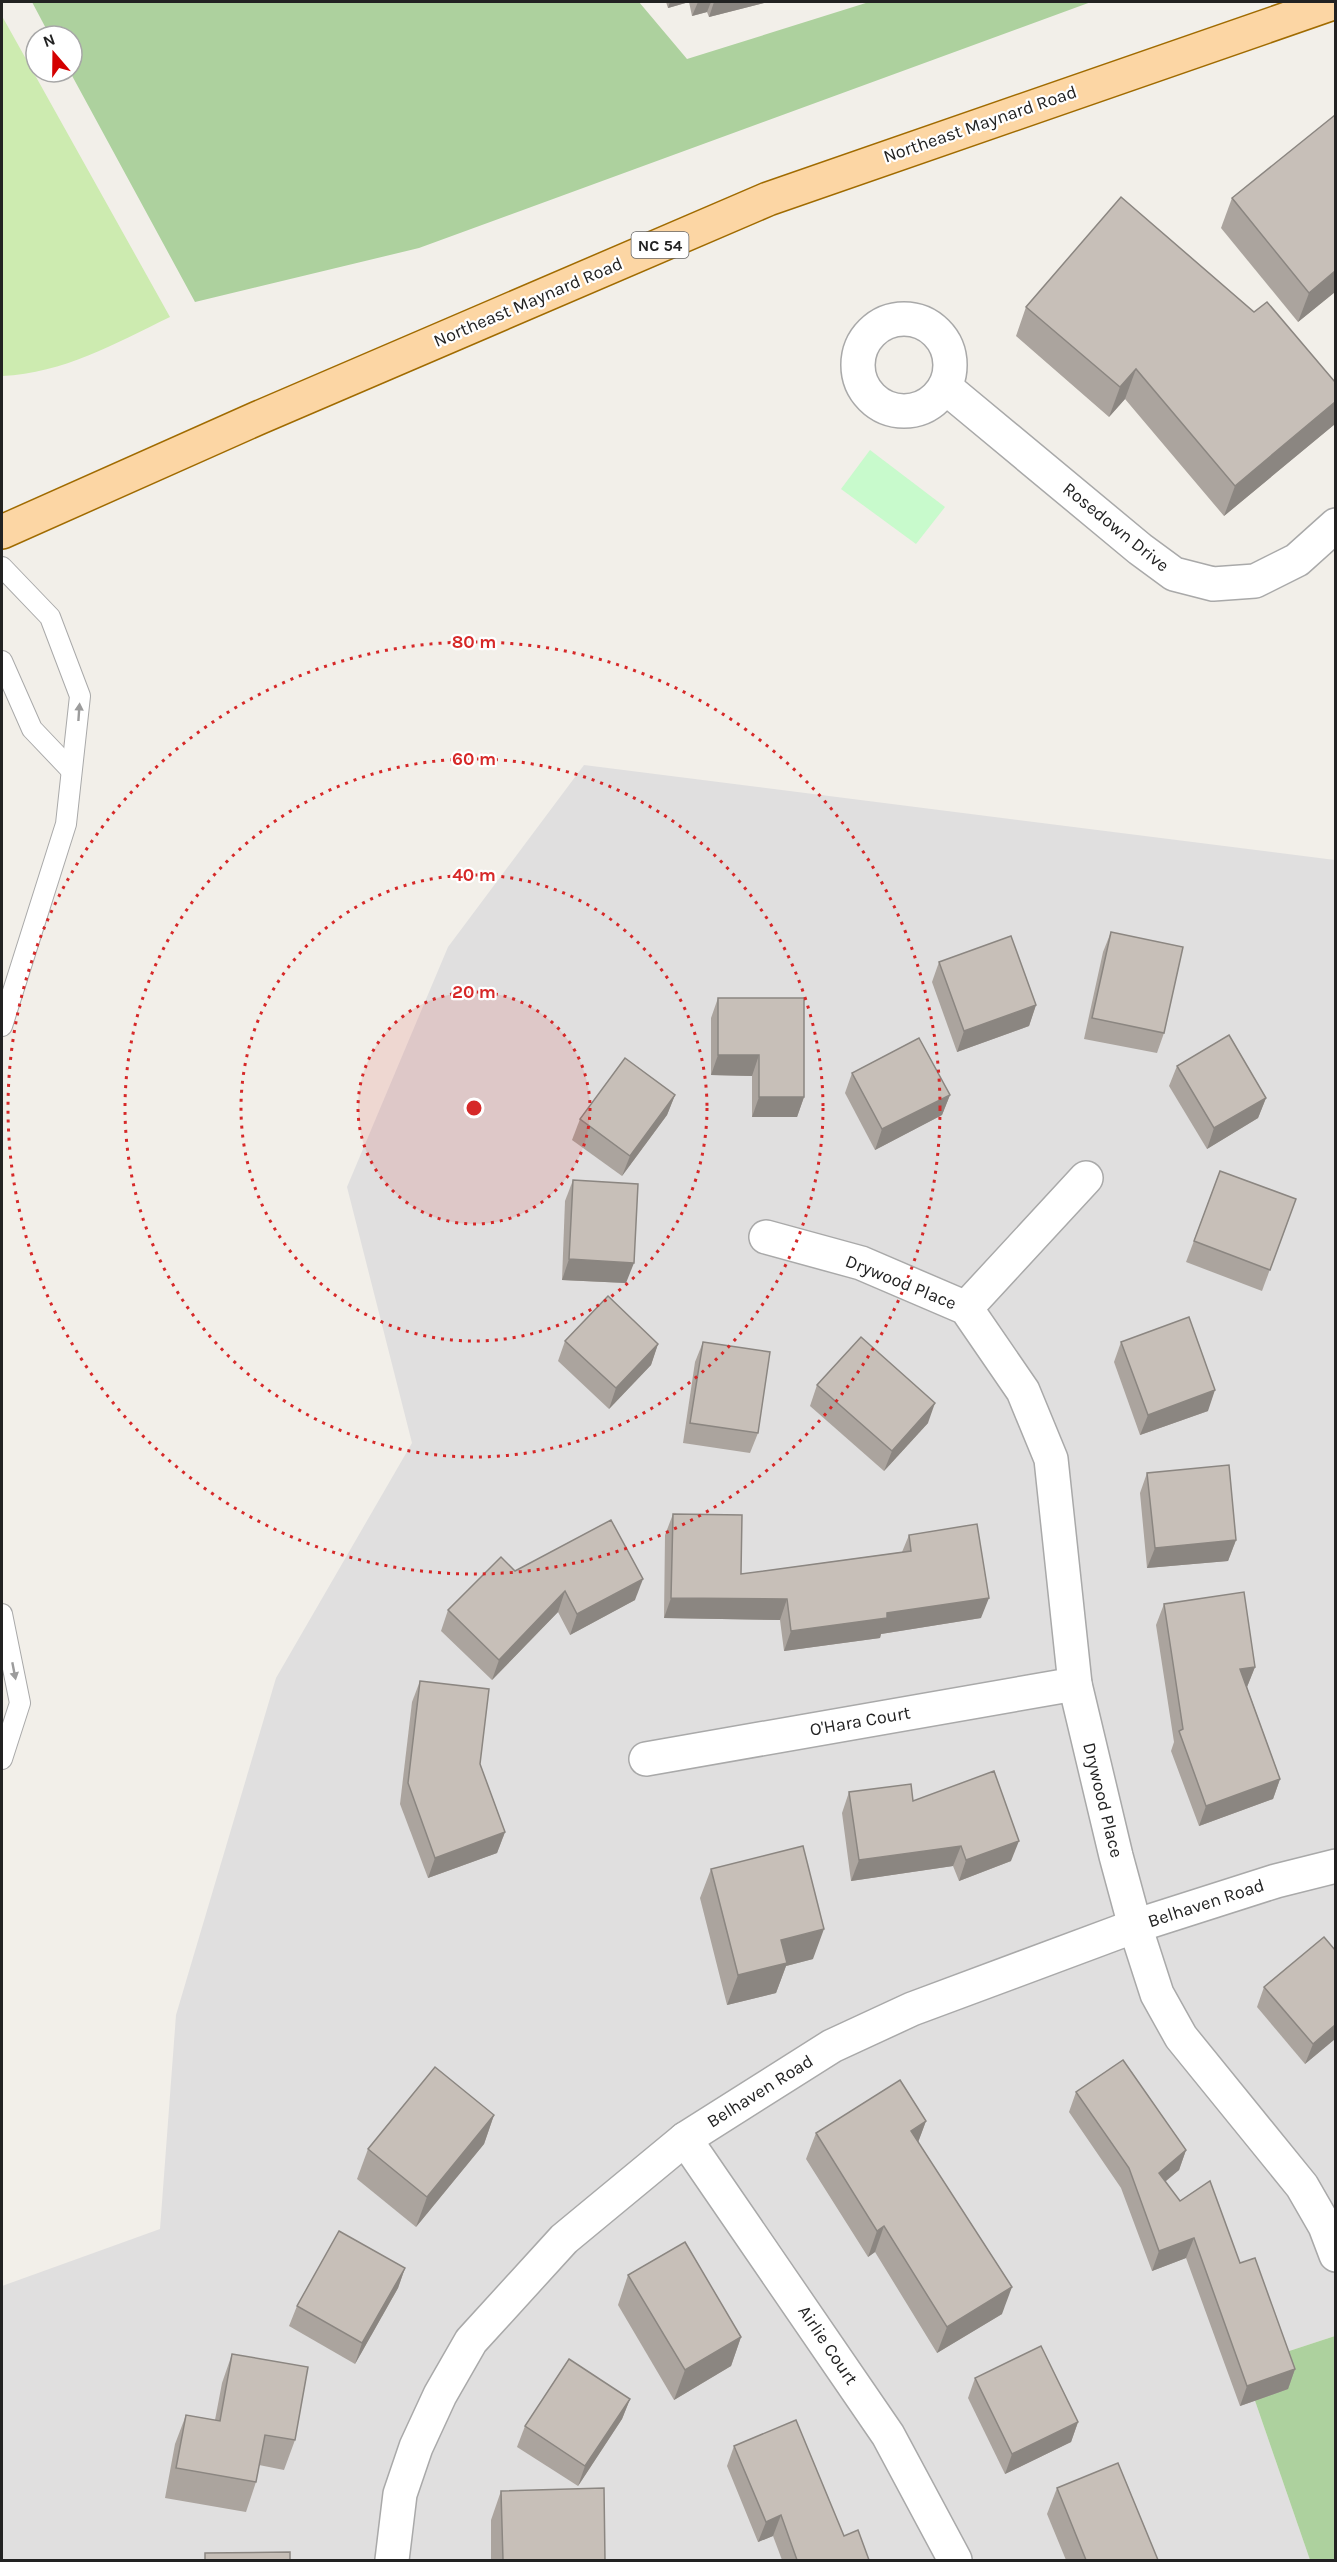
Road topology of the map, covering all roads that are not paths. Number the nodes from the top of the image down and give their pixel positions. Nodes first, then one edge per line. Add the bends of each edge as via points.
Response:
1 (1335, 2) edge
2 (945, 387) dead end
3 (1335, 525) edge
4 (2, 532) edge
5 (2, 567) edge
6 (2, 661) edge
7 (70, 770) junction
8 (2, 1026) edge
9 (1086, 1178) dead end
10 (766, 1237) dead end
11 (966, 1308) junction
12 (2, 1614) edge
13 (1075, 1684) junction
14 (2, 1758) edge
15 (646, 1759) dead end
16 (1335, 1866) edge
17 (1135, 1926) junction
18 (685, 2139) junction
19 (1335, 2255) edge
20 (392, 2560) edge
21 (955, 2560) edge

1 - 4 main road, Northeast Maynard Road / NC 54 via 768,199
2 - 3 street, Rosedown Drive via 1174,574 1213,584 1255,581 1297,560
7 -> 5 lane via 80,696 50,617
6 - 7 lane via 32,729
7 - 8 lane via 66,824
9 - 11 street, Drywood Place
10 - 11 street, Drywood Place via 861,1263
11 - 13 street, Drywood Place via 1023,1391 1051,1459
12 -> 14 lane via 20,1703
13 - 15 street, O'Hara Court
13 - 17 street, Drywood Place
16 - 17 street, Belhaven Road
17 - 18 street, Belhaven Road via 912,2009 832,2046
17 - 19 street, Drywood Place via 1157,1994 1181,2037 1302,2186 1325,2226
18 - 20 street, Belhaven Road via 564,2240 471,2341 416,2446 400,2494
18 - 21 street, Airlie Court via 888,2435

